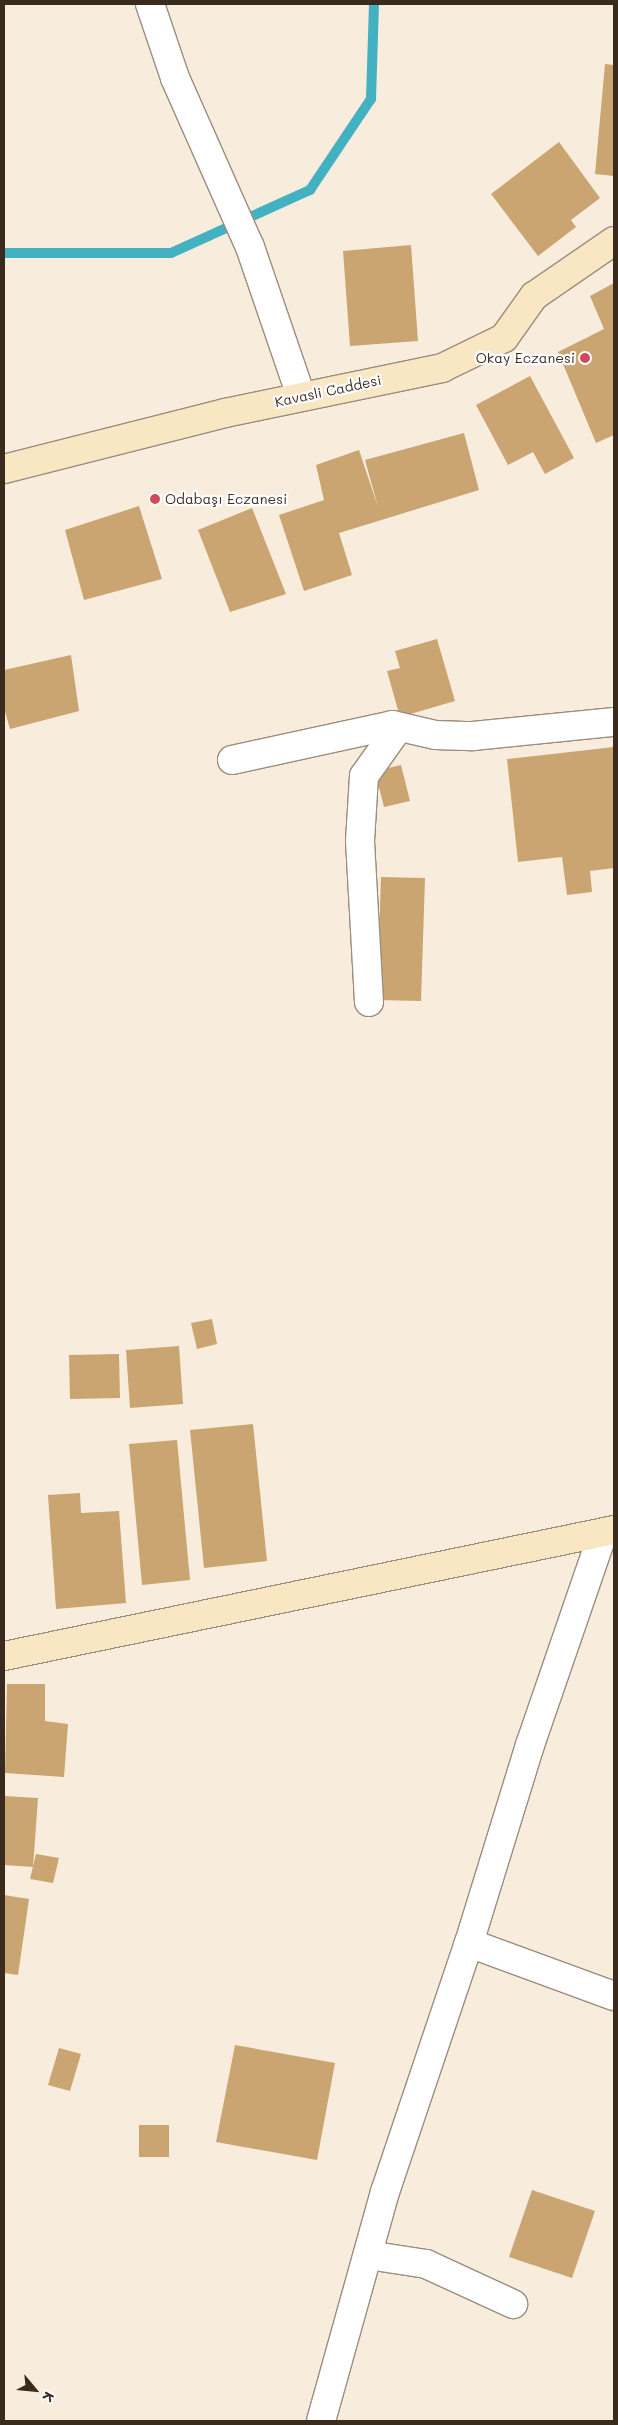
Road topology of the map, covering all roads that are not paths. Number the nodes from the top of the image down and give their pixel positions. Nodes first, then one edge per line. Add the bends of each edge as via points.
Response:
1 (150, 4) edge
2 (614, 241) edge
3 (301, 396) junction
4 (4, 469) edge
5 (614, 722) edge
6 (399, 727) junction
7 (232, 760) dead end
8 (369, 1002) dead end
9 (609, 1531) edge
10 (4, 1656) edge
11 (469, 1943) junction
12 (614, 1996) edge
13 (368, 2255) junction
14 (513, 2304) dead end
15 (322, 2421) edge

1 - 3 street via 175,78 250,246
2 - 3 street, Kavasli Caddesi via 534,296 504,338 442,368
3 - 4 street, Kavasli Caddesi
5 - 6 street via 473,736 435,735
6 - 7 street via 392,725
6 - 8 street via 364,776 360,842
9 - 10 street
9 - 11 street via 530,1745
11 - 12 street
11 - 13 street via 385,2192
13 - 14 street via 426,2264
13 - 15 street

